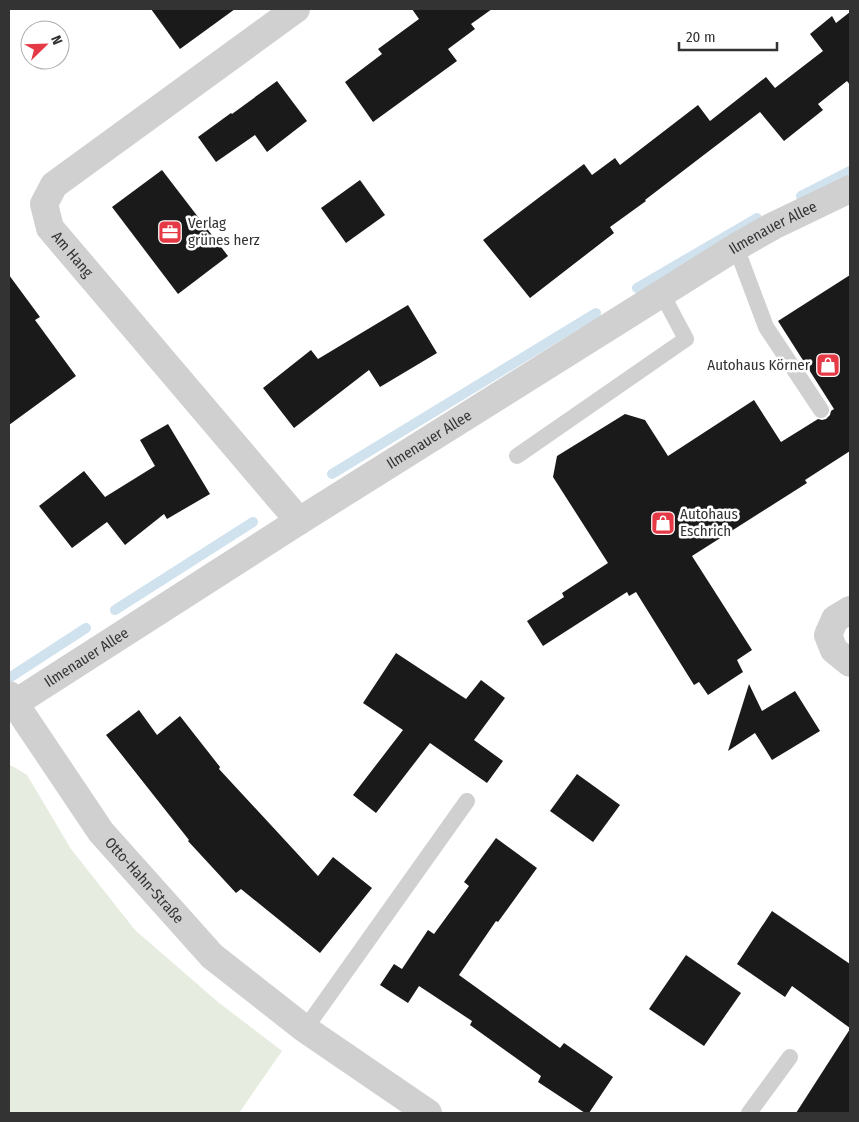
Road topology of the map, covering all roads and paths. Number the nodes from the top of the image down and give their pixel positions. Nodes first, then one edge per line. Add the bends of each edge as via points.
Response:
1 (296, 9) edge
2 (850, 189) edge
3 (736, 247) junction
4 (662, 294) junction
5 (821, 410) dead end
6 (517, 456) dead end
7 (299, 521) junction
8 (850, 610) edge
9 (850, 663) edge
10 (11, 701) edge
11 (466, 801) dead end
12 (305, 1029) junction
13 (790, 1057) dead end
14 (428, 1113) edge
15 (749, 1113) edge

1 - 7 street, Am Hang via 54,185 44,204 50,228
2 - 3 street, Ilmenauer Allee
3 - 4 street, Ilmenauer Allee
3 - 5 lane via 766,327
4 - 6 lane via 686,340
4 - 7 street, Ilmenauer Allee
7 - 10 street, Ilmenauer Allee
8 - 9 street via 835,619 828,635 834,650
10 - 12 street, Otto-Hahn-Straße via 101,832 212,956
11 - 12 lane
12 - 14 street, Otto-Hahn-Straße
13 - 15 lane

